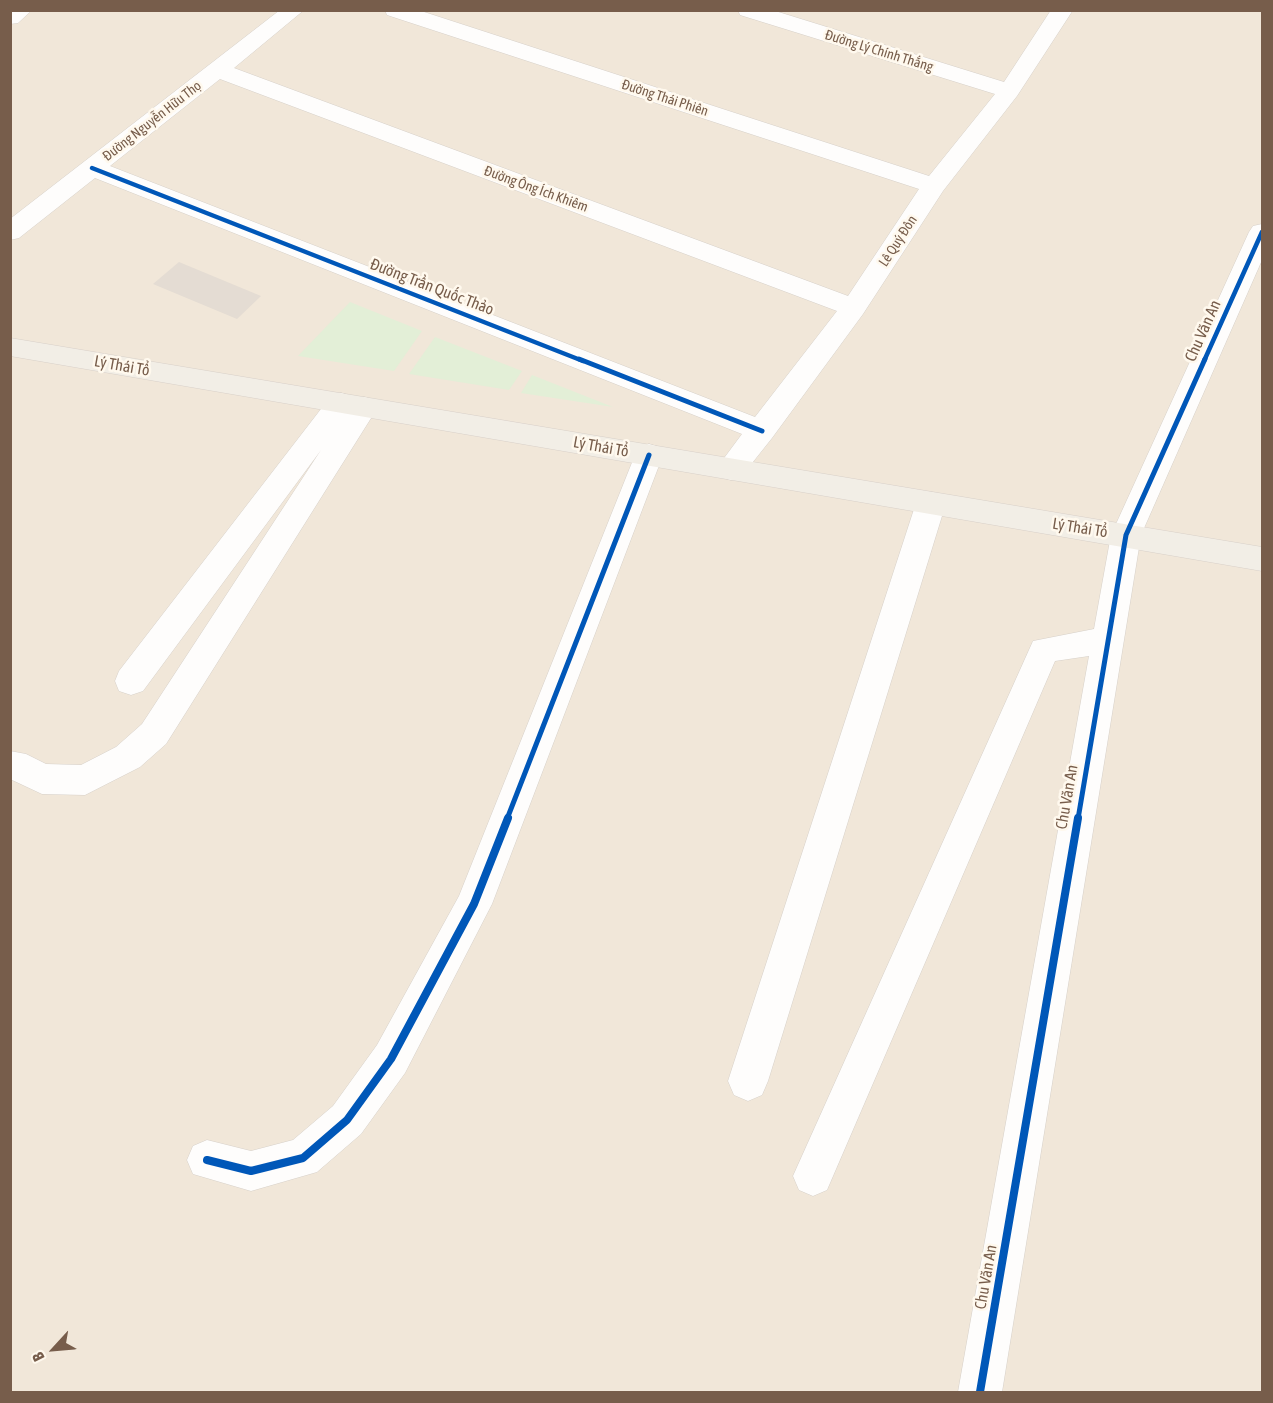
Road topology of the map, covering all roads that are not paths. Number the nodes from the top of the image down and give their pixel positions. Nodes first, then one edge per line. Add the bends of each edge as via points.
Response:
1 (22, 10) edge
2 (294, 10) edge
3 (396, 10) edge
4 (748, 10) edge
5 (1062, 10) edge
6 (10, 18) edge
7 (218, 70) junction
8 (1009, 91) junction
9 (92, 168) junction
10 (934, 186) junction
11 (10, 232) edge
12 (1263, 232) edge
13 (1237, 288) junction
14 (1263, 298) edge
15 (854, 308) junction
16 (10, 347) edge
17 (353, 405) junction
18 (762, 431) junction
19 (649, 455) junction
20 (731, 469) junction
21 (931, 503) junction
22 (1126, 535) junction
23 (1263, 559) edge
24 (1108, 639) junction
25 (131, 681) dead end
26 (14, 764) dead end
27 (748, 1081) dead end
28 (207, 1160) dead end
29 (813, 1176) dead end
30 (980, 1392) edge

1 - 6 street
2 - 7 street, Đường Nguyễn Hữu Thọ
3 - 10 street, Đường Thái Phiên
4 - 8 street, Đường Lý Chính Thắng
5 - 8 street, Lê Quý Đôn
7 - 9 street, Đường Nguyễn Hữu Thọ
7 - 15 street, Đường Ông Ích Khiêm
8 - 10 street, Lê Quý Đôn
9 - 11 street, Đường Nguyễn Hữu Thọ
9 - 18 street, Đường Trần Quốc Thảo
10 - 15 street, Lê Quý Đôn
12 - 13 street, Chu Văn An
13 - 14 street
13 - 22 street, Chu Văn An
15 - 18 street, Lê Quý Đôn
16 - 17 main road, Lý Thái Tổ
17 - 19 main road, Lý Thái Tổ
17 - 25 street
17 - 26 street via 154,734 128,757 85,780 42,779
18 - 20 street, Lê Quý Đôn
19 - 20 main road, Lý Thái Tổ
19 - 28 street via 474,904 391,1059 347,1120 303,1158 251,1171
20 - 21 main road, Lý Thái Tổ
21 - 22 main road, Lý Thái Tổ
21 - 27 street
22 - 23 main road, Lý Thái Tổ
22 - 24 street, Chu Văn An
24 - 29 street via 1044,650
24 - 30 street, Chu Văn An

